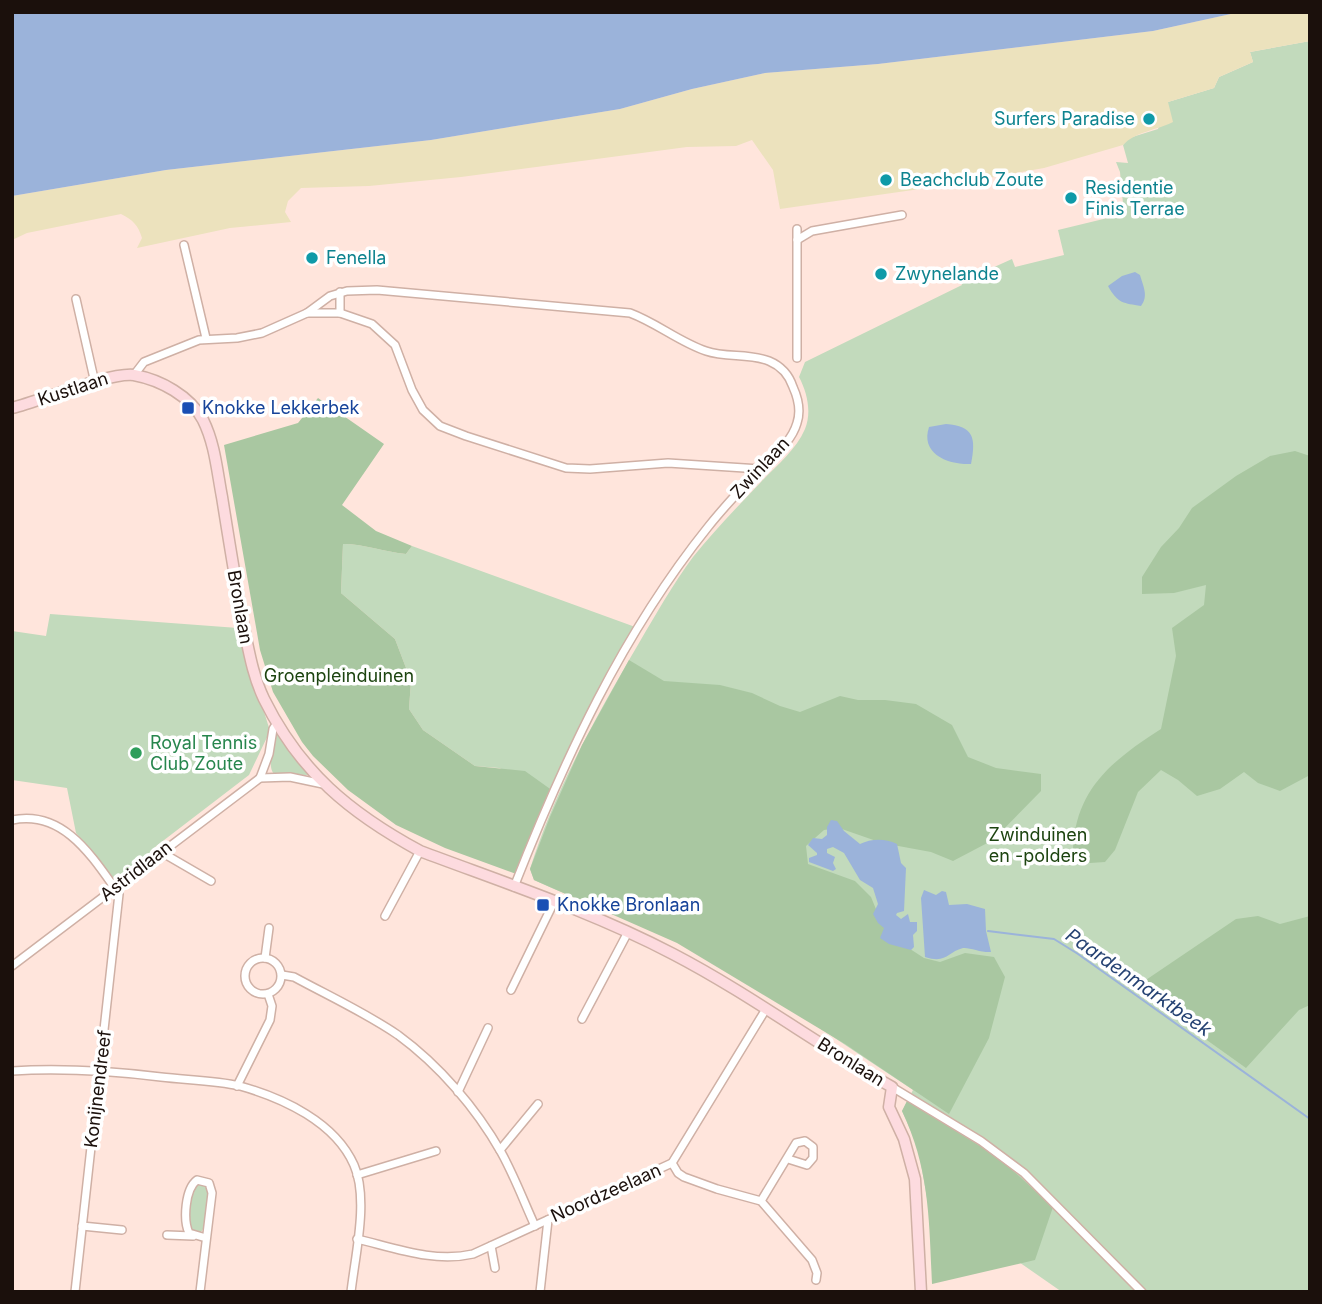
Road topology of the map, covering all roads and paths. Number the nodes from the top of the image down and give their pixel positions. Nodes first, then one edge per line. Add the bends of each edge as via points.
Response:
1 (902, 215) dead end
2 (797, 229) dead end
3 (797, 240) junction
4 (184, 245) dead end
5 (340, 292) junction
6 (76, 299) dead end
7 (307, 313) junction
8 (340, 313) junction
9 (206, 338) junction
10 (797, 358) dead end
11 (134, 375) junction
12 (94, 383) junction
13 (12, 408) edge
14 (760, 469) junction
15 (277, 723) junction
16 (260, 778) junction
17 (323, 784) junction
18 (12, 820) edge
19 (420, 851) junction
20 (160, 852) junction
21 (211, 881) dead end
22 (514, 887) junction
23 (114, 888) junction
24 (554, 902) junction
25 (385, 916) dead end
26 (269, 928) dead end
27 (628, 932) junction
28 (265, 958) junction
29 (12, 966) edge
30 (282, 975) junction
31 (511, 990) dead end
32 (268, 994) junction
33 (766, 1009) junction
34 (582, 1019) dead end
35 (488, 1028) dead end
36 (100, 1070) junction
37 (12, 1071) edge
38 (237, 1086) junction
39 (892, 1087) junction
40 (458, 1092) junction
41 (538, 1104) dead end
42 (499, 1150) junction
43 (436, 1151) dead end
44 (788, 1159) dead end
45 (672, 1164) junction
46 (357, 1175) junction
47 (761, 1201) junction
48 (548, 1220) junction
49 (82, 1226) junction
50 (535, 1226) junction
51 (122, 1230) dead end
52 (167, 1236) dead end
53 (194, 1236) junction
54 (206, 1238) junction
55 (357, 1239) junction
56 (491, 1246) junction
57 (495, 1268) dead end
58 (816, 1280) dead end
59 (75, 1292) edge
60 (200, 1292) edge
61 (351, 1292) edge
62 (540, 1292) edge
63 (922, 1292) edge
64 (1142, 1292) edge

1 - 3 street via 812,231
2 - 3 street
3 - 10 street
4 - 9 street
5 - 7 street
5 - 8 street
5 - 14 street, Zwinlaan via 396,291 630,313 703,351 769,362 790,379 799,417 786,444
6 - 12 street
7 - 8 street
7 - 9 street via 248,337
8 - 14 street via 372,324 384,334 395,345 423,410 440,426 466,436 566,468 668,463
9 - 11 street via 144,362
11 - 12 street, Kustlaan via 116,375
11 - 15 street, Bronlaan via 182,396 209,433 249,654
12 - 13 street, Kustlaan
14 - 22 street, Zwinlaan via 686,554 638,628 575,742
15 - 16 street
15 - 17 street, Bronlaan
16 - 17 street via 290,776
16 - 20 street, Astridlaan
17 - 19 street, Bronlaan via 353,810
18 - 23 street via 42,820 67,832
19 - 22 street, Bronlaan
19 - 25 street
20 - 21 street
20 - 23 street, Astridlaan
22 - 24 street, Bronlaan
23 - 29 street, Astridlaan
23 - 36 street, Konijnendreef via 119,902
24 - 27 street, Bronlaan
24 - 31 street
26 - 28 street
27 - 33 street, Bronlaan
27 - 34 street
28 - 30 street via 277,963
28 - 32 street via 249,964 245,975 251,990
30 - 32 street via 279,986
30 - 40 street via 295,977 398,1035
32 - 38 street via 270,1020
33 - 39 street, Bronlaan
33 - 45 street, Noordzeelaan
35 - 40 street
36 - 37 street
36 - 38 street
36 - 49 street, Konijnendreef
38 - 46 street via 312,1118 340,1141
39 - 63 street, Bronlaan via 890,1107 915,1178
39 - 64 street via 1024,1173
40 - 42 street
41 - 42 street
42 - 50 street
43 - 46 street
44 - 47 street
45 - 47 street via 684,1177
45 - 48 street, Noordzeelaan
46 - 55 street via 361,1203
47 - 58 street via 812,1261
48 - 50 street, Noordzeelaan
48 - 62 street
49 - 51 street
49 - 59 street, Konijnendreef
50 - 56 street, Noordzeelaan
52 - 53 street
53 - 54 street
53 - 54 street via 185,1224 190,1188 202,1180 209,1183 212,1193
54 - 60 street
55 - 56 street, Noordzeelaan via 440,1257
55 - 61 street
56 - 57 street

